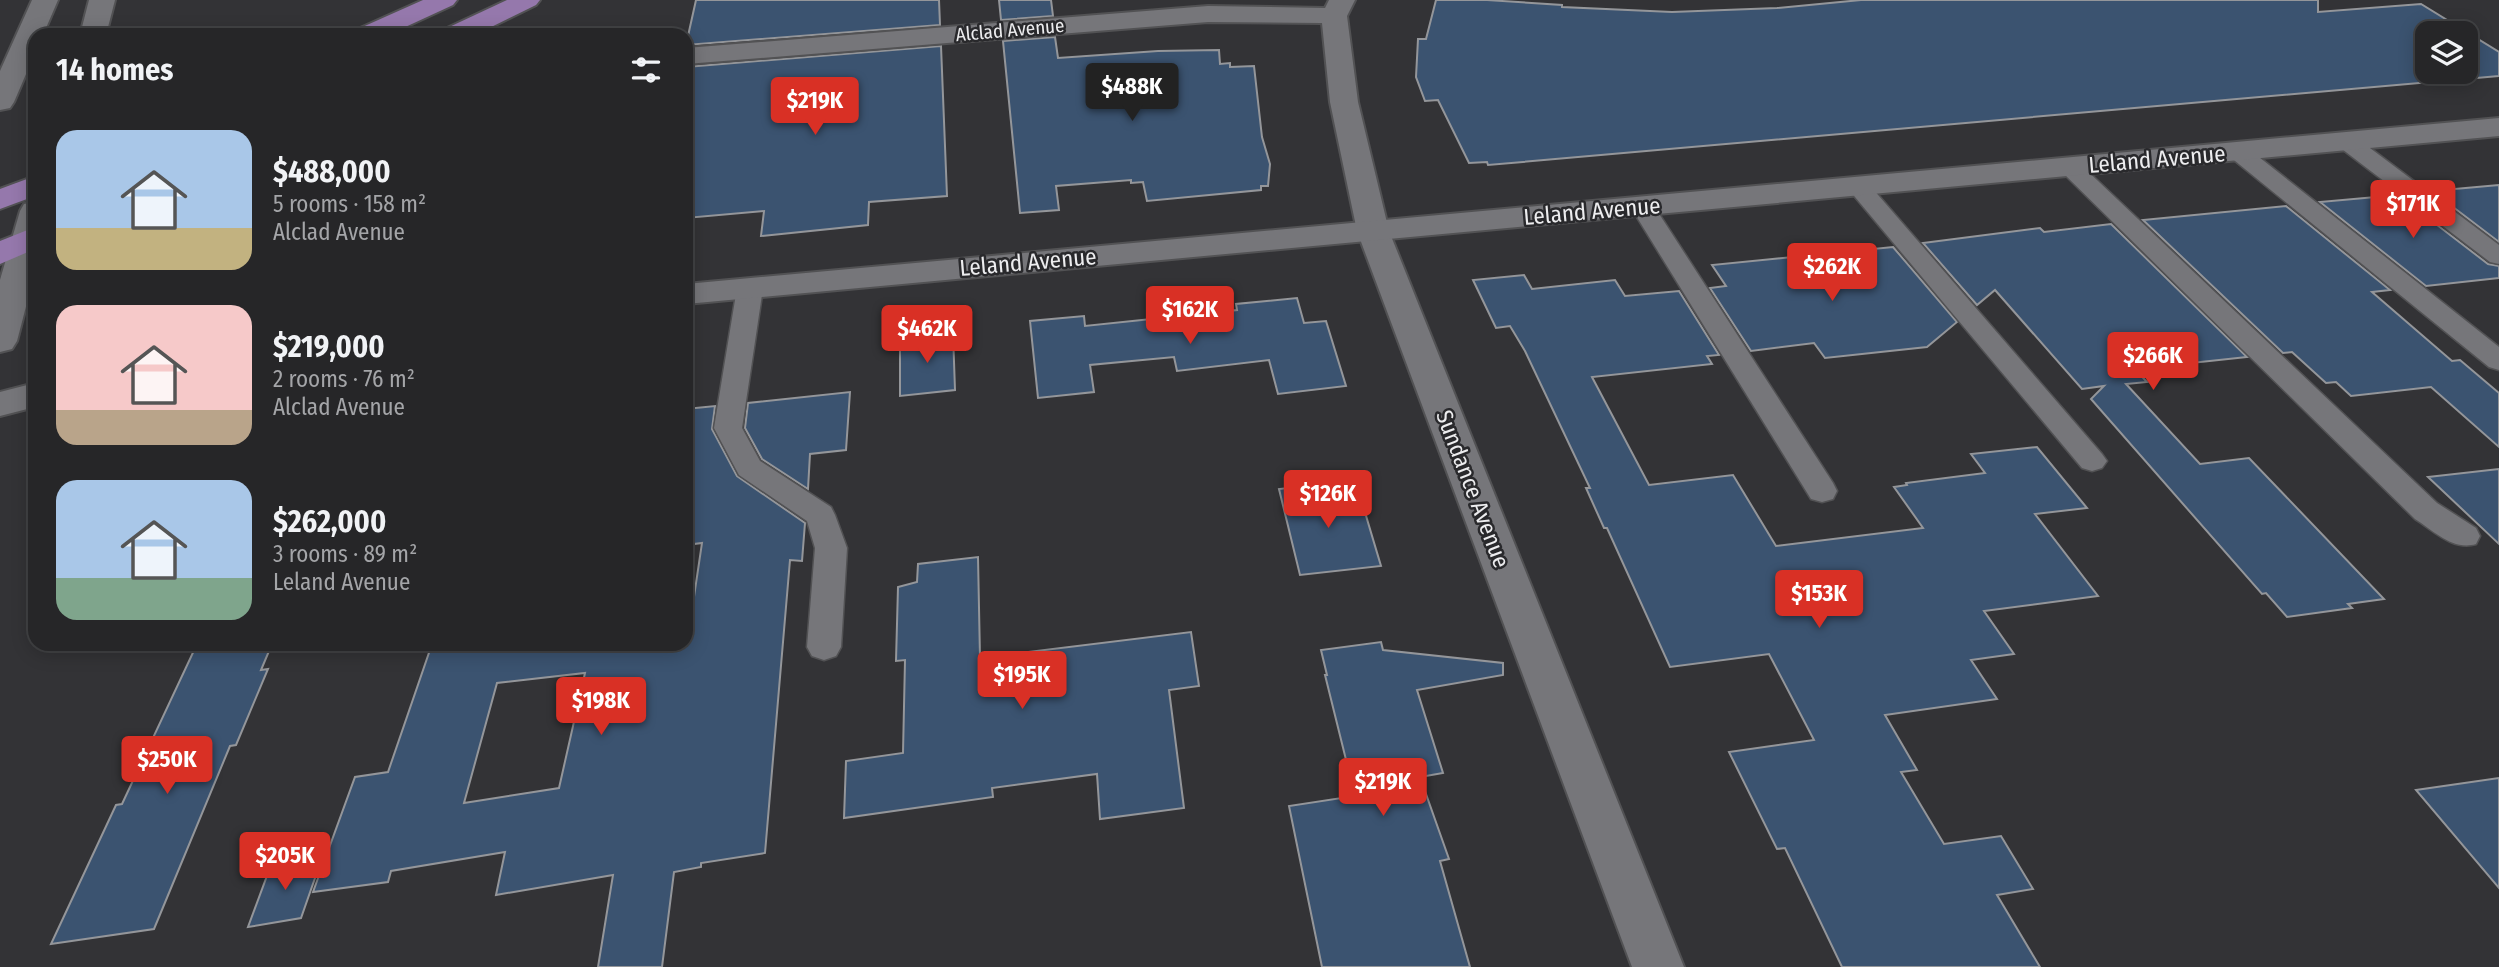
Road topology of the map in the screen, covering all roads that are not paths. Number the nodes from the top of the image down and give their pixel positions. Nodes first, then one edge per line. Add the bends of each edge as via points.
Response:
1 (45, 0) edge
2 (102, 0) edge
3 (444, 0) edge
4 (527, 0) edge
5 (1338, 8) edge
6 (28, 28) edge
7 (28, 28) edge
8 (95, 28) edge
9 (382, 28) edge
10 (469, 28) edge
11 (693, 55) edge
12 (10, 58) edge
13 (0, 102) edge
14 (2499, 127) edge
15 (2346, 141) junction
16 (2237, 151) junction
17 (2070, 167) junction
18 (1858, 186) junction
19 (28, 188) edge
20 (0, 200) edge
21 (1642, 206) junction
22 (1373, 231) junction
23 (24, 235) edge
24 (2499, 257) edge
25 (750, 288) junction
26 (693, 293) edge
27 (0, 341) edge
28 (2499, 361) edge
29 (28, 397) edge
30 (0, 404) edge
31 (2092, 461) dead end
32 (1822, 491) dead end
33 (2465, 536) dead end
34 (824, 648) dead end
35 (1658, 967) edge

1 - 6 street
2 - 8 street
3 - 9 main road
4 - 10 main road
5 - 11 street, Alclad Avenue via 1208,14
5 - 22 street, Sundance Avenue via 1344,103
7 - 12 street
12 - 13 street
14 - 15 street, Leland Avenue
15 - 16 street, Leland Avenue
15 - 24 lane
16 - 17 street, Leland Avenue
16 - 28 lane
17 - 18 street, Leland Avenue
17 - 33 lane via 2426,511
18 - 21 street, Leland Avenue
18 - 31 lane
19 - 20 main road
21 - 22 street, Leland Avenue
21 - 32 lane
22 - 25 street, Leland Avenue
22 - 35 street, Sundance Avenue
23 - 27 street
25 - 26 street, Leland Avenue
25 - 34 lane via 728,428 749,468 820,515 831,548
29 - 30 street

